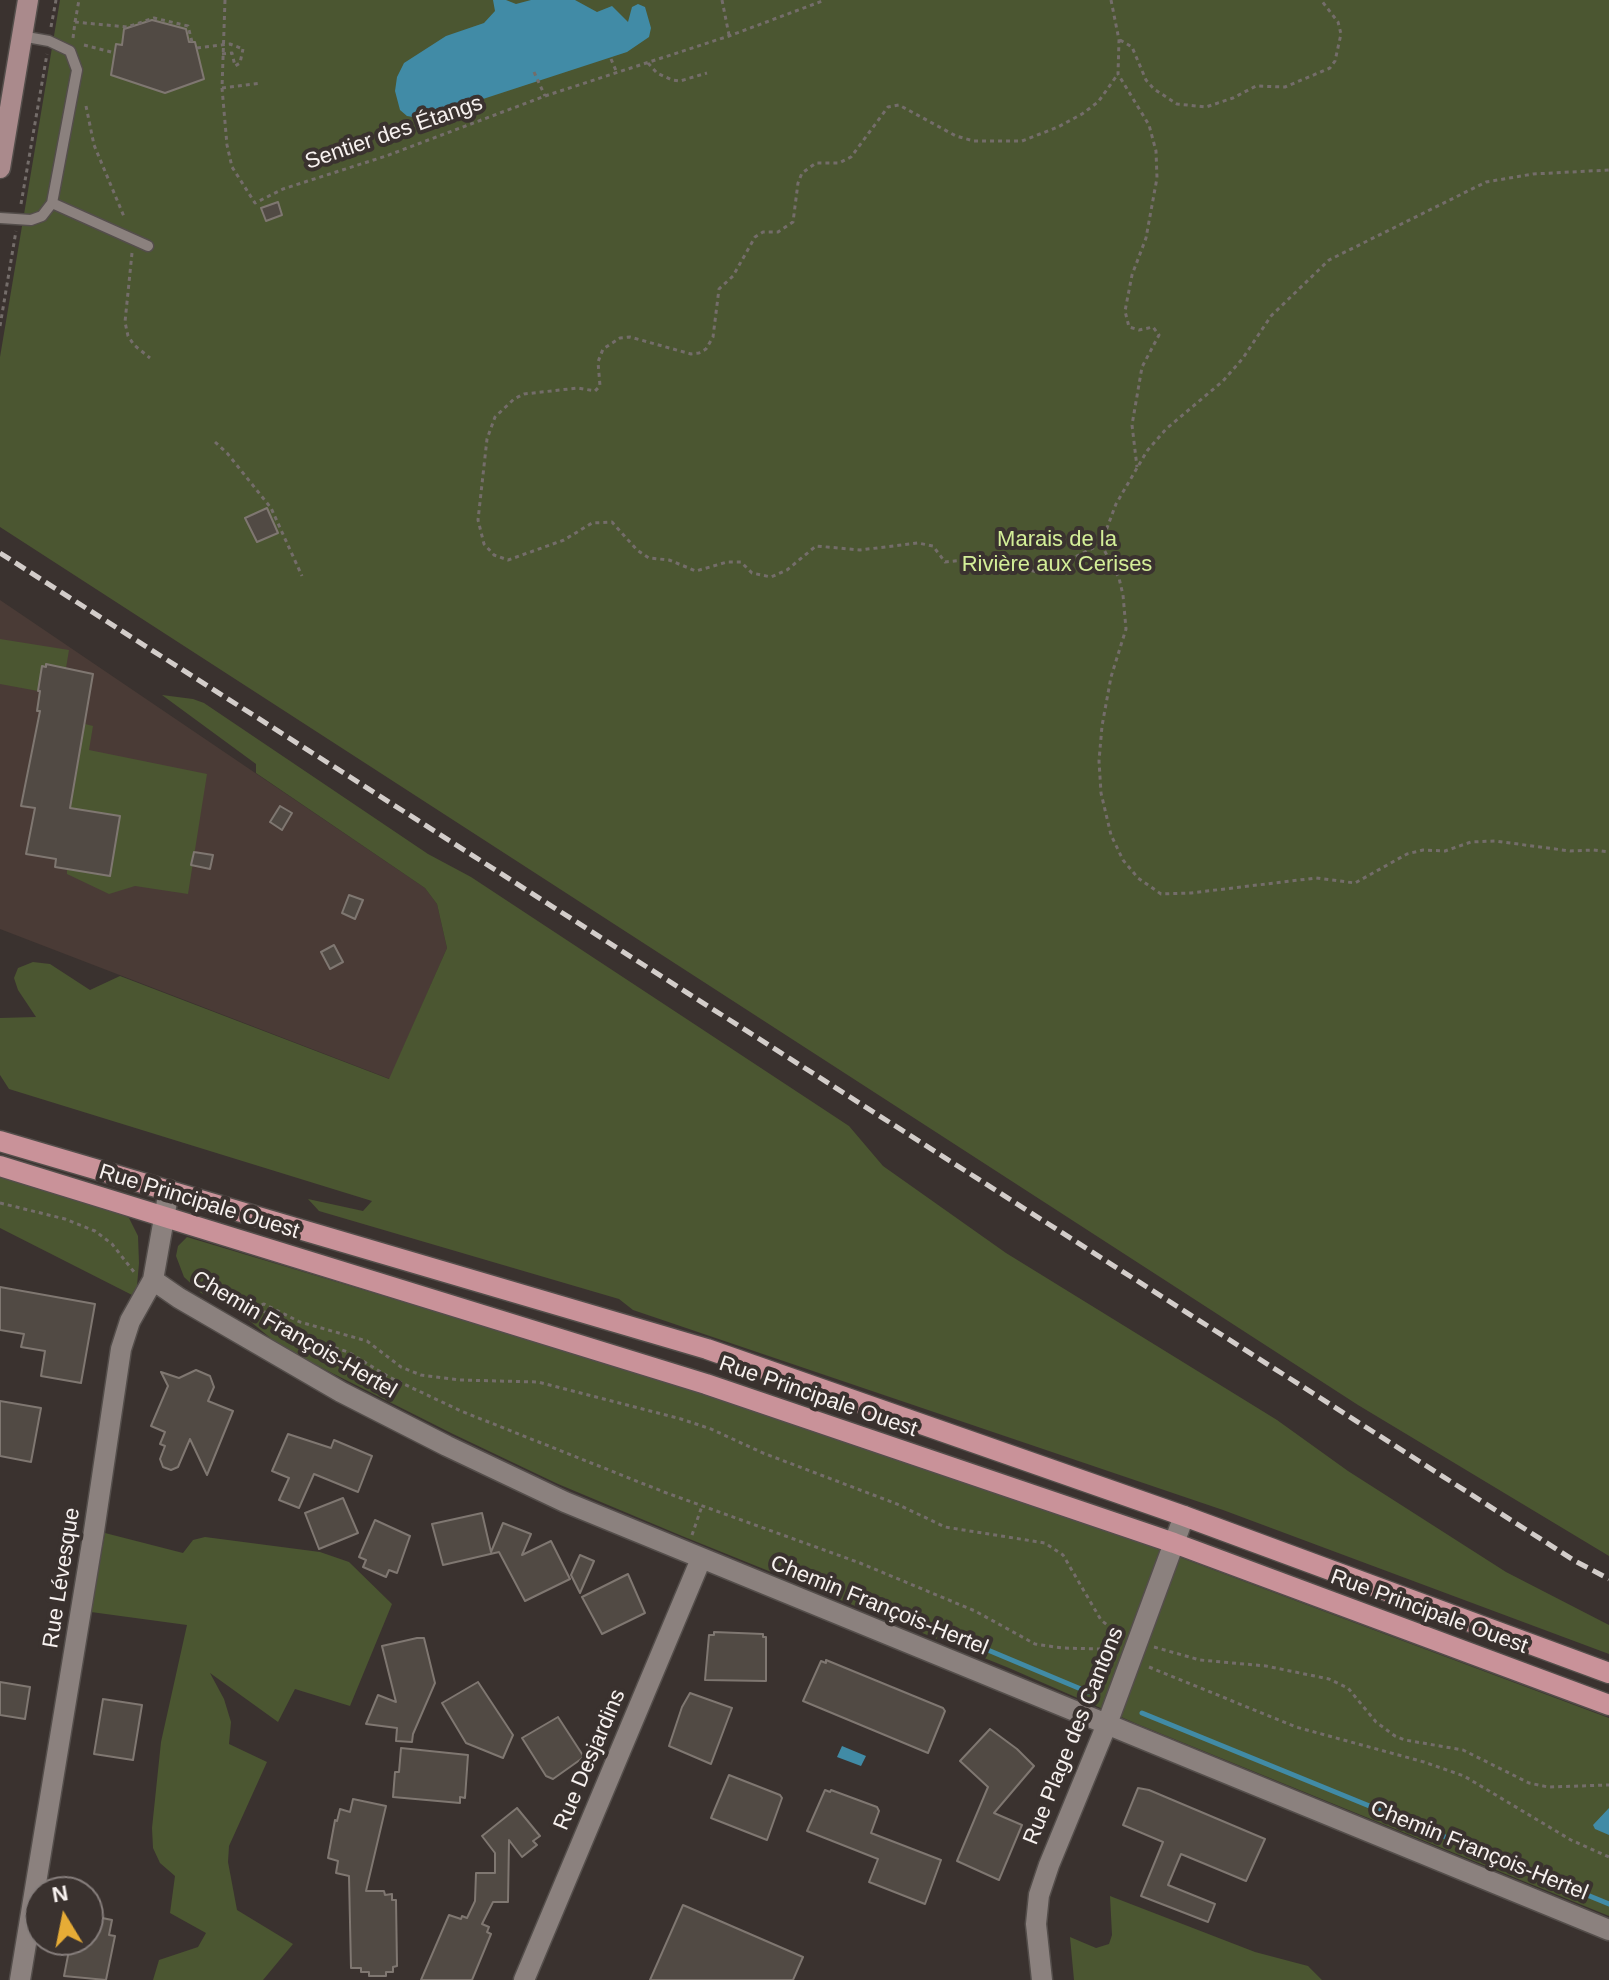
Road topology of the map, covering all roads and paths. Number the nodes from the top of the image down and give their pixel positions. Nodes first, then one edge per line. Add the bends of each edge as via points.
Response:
1 (28, 0) edge
2 (56, 0) edge
3 (79, 0) edge
4 (225, 0) edge
5 (722, 0) edge
6 (825, 0) edge
7 (1111, 0) edge
8 (1321, 0) edge
9 (75, 22) junction
10 (21, 36) junction
11 (729, 36) junction
12 (1119, 40) junction
13 (49, 41) junction
14 (192, 42) dead end
15 (197, 48) dead end
16 (115, 53) dead end
17 (222, 54) junction
18 (611, 59) dead end
19 (648, 63) junction
20 (534, 72) dead end
21 (617, 73) junction
22 (707, 73) dead end
23 (1118, 74) junction
24 (261, 83) dead end
25 (222, 88) junction
26 (545, 96) junction
27 (94, 145) dead end
28 (0, 168) edge
29 (1609, 170) edge
30 (52, 203) junction
31 (0, 218) edge
32 (125, 219) dead end
33 (18, 220) junction
34 (133, 239) junction
35 (148, 246) dead end
36 (0, 326) edge
37 (150, 358) dead end
38 (215, 442) dead end
39 (1137, 467) junction
40 (1101, 544) junction
41 (302, 576) dead end
42 (1609, 852) edge
43 (0, 1141) edge
44 (0, 1166) edge
45 (169, 1190) junction
46 (0, 1203) edge
47 (164, 1216) junction
48 (153, 1280) junction
49 (253, 1307) junction
50 (235, 1314) dead end
51 (1184, 1516) junction
52 (1174, 1543) junction
53 (701, 1559) junction
54 (1134, 1650) junction
55 (1609, 1673) edge
56 (1609, 1705) edge
57 (1107, 1724) junction
58 (1609, 1785) edge
59 (1609, 1857) edge
60 (1609, 1930) edge
61 (20, 1980) edge
62 (524, 1980) edge
63 (1042, 1980) edge

1 - 10 street
2 - 13 path
3 - 9 path
4 - 17 path
5 - 11 path
6 - 11 path, Sentier des Étangs
7 - 12 path
8 - 12 path via 1341,34 1330,68 1285,87 1256,86 1206,107 1177,104 1154,89 1132,47
9 - 14 path via 127,27 154,18 188,26
9 - 16 path via 72,43
10 - 13 lane
10 - 28 street
11 - 19 path, Sentier des Étangs
12 - 23 path
13 - 30 lane via 70,51 77,70
13 - 33 path
15 - 17 path, bridge via 230,44 243,49 235,66 232,53
17 - 25 path
18 - 21 path
19 - 21 path, Sentier des Étangs
19 - 22 path via 672,80
20 - 26 path
21 - 26 path, Sentier des Étangs
23 - 39 path via 1149,125 1156,151 1157,178 1146,238 1125,311 1129,327 1153,327 1159,335 1142,367 1132,425
23 - 40 path via 1082,114 1022,141 974,141 899,105 888,107 851,157 816,163 802,173 793,222 755,237 738,269 719,289 713,337 706,349 691,354 620,338 603,349 595,391 524,394 495,417 487,439 478,520 484,544 508,560 564,540 592,523 612,522 649,558 696,571 741,562 752,573 771,577 816,546 860,550 918,543 933,546 945,562 974,559 1037,572
24 - 25 path
25 - 26 path, Sentier des Étangs via 232,167 255,203
27 - 32 path
29 - 39 path via 1486,182 1342,253 1313,273 1271,316 1223,381 1166,429
30 - 33 lane via 42,216
30 - 34 lane
31 - 33 lane
33 - 36 path
34 - 35 lane
34 - 37 path via 125,322 134,345
38 - 41 path via 271,508
39 - 40 path
40 - 42 path via 1114,564 1126,629 1111,677 1099,761 1101,793 1123,860 1161,894 1316,878 1359,882 1407,854 1445,851 1471,842
43 - 45 main road, Rue Principale Ouest
44 - 47 main road, Rue Principale Ouest
45 - 47 street, Rue Lévesque
45 - 51 main road, Rue Principale Ouest via 707,1349
46 - 48 path via 95,1231 139,1278
47 - 48 street, Rue Lévesque
47 - 52 main road, Rue Principale Ouest via 706,1384
48 - 53 street, Chemin François-Hertel via 289,1363 412,1429
48 - 61 street, Rue Lévesque via 121,1349
49 - 50 path
49 - 54 path via 306,1338 348,1352 461,1411 860,1563 975,1611 1035,1644
49 - 54 path via 264,1304 300,1322 367,1341 421,1375 546,1383 681,1419 945,1527 1045,1543 1070,1563 1106,1626
51 - 52 street, Rue Plage des Cantons
51 - 55 main road, Rue Principale Ouest
52 - 54 street, Rue Plage des Cantons
52 - 56 main road, Rue Principale Ouest
53 - 57 street, Chemin François-Hertel
53 - 62 street, Rue Desjardins
54 - 57 street, Rue Plage des Cantons
54 - 58 path via 1329,1679 1348,1688 1376,1722 1405,1740 1463,1750 1529,1783
54 - 59 path via 1296,1727 1464,1776
57 - 60 street, Chemin François-Hertel
57 - 63 street, Rue Plage des Cantons via 1039,1895 1036,1924

